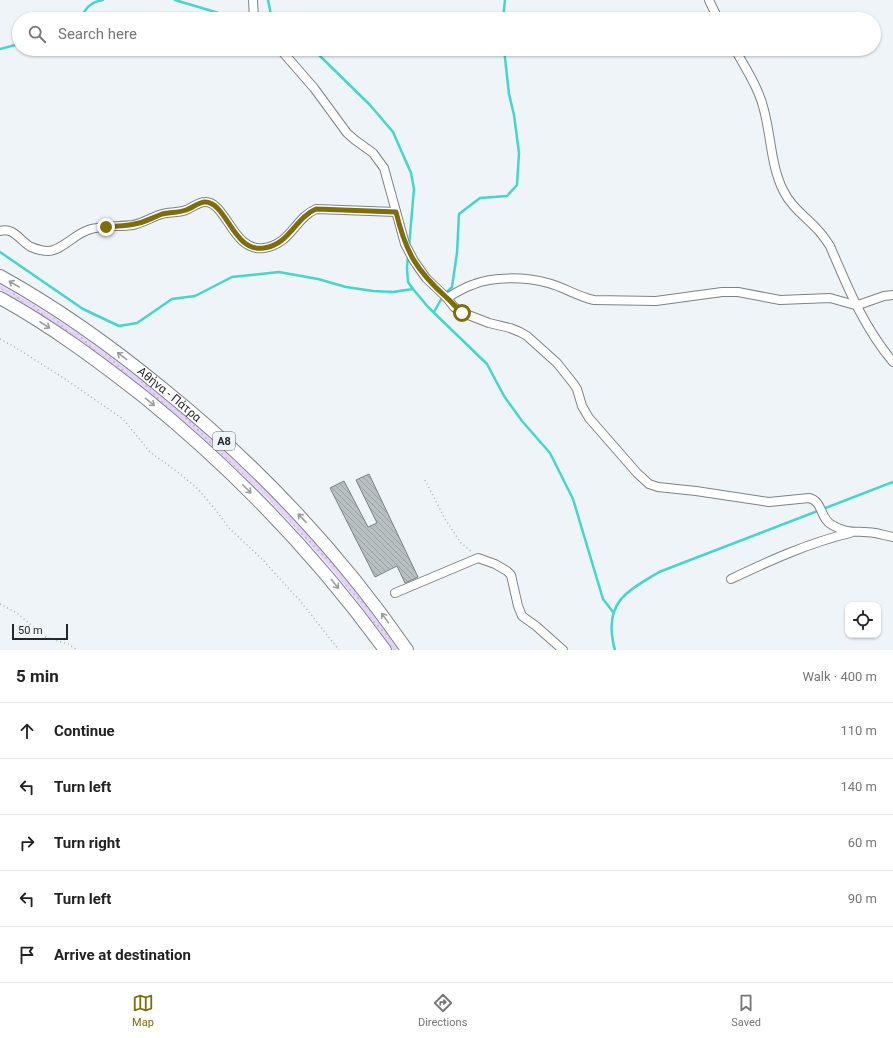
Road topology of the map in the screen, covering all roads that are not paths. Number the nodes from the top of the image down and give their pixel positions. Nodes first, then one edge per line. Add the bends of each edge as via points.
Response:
1 (253, 0) edge
2 (709, 0) edge
3 (254, 12) edge
4 (715, 12) edge
5 (286, 56) edge
6 (739, 56) edge
7 (396, 212) junction
8 (0, 231) edge
9 (0, 276) edge
10 (893, 295) edge
11 (0, 298) edge
12 (447, 298) junction
13 (855, 305) junction
14 (893, 362) edge
15 (853, 533) junction
16 (893, 537) edge
17 (731, 579) dead end
18 (395, 593) dead end
19 (385, 650) edge
20 (407, 650) edge
21 (563, 650) edge

1 - 3 street
2 - 4 street
5 - 7 street via 318,92 347,132 379,160 387,174
6 - 13 street via 761,98 782,188 791,205 816,228 830,246
7 - 8 street via 316,209 310,211 282,240 258,249 242,240 219,210 207,202 188,210 164,214 133,224 88,229 53,251 30,247 15,234
7 - 12 street via 409,253 426,278
20 -> 9 highway, Αθήνα - Πάτρα / Α8 via 368,595 330,550 230,446 184,405 109,346 46,303
10 - 13 street
11 -> 19 highway, Αθήνα - Πάτρα / Α8 via 98,362 171,419 212,456 266,508 316,562
12 - 13 street via 481,282 509,278 547,283 594,300 656,301 738,292 780,300 830,298
12 - 15 street via 462,313 520,332 539,346 570,378 585,412 598,429 637,473 654,487 696,490 769,502 814,499 826,521 832,526
13 - 14 street
15 - 16 street via 874,533
15 - 17 street via 829,538 783,554
18 - 21 street via 478,558 495,564 511,575 522,616

